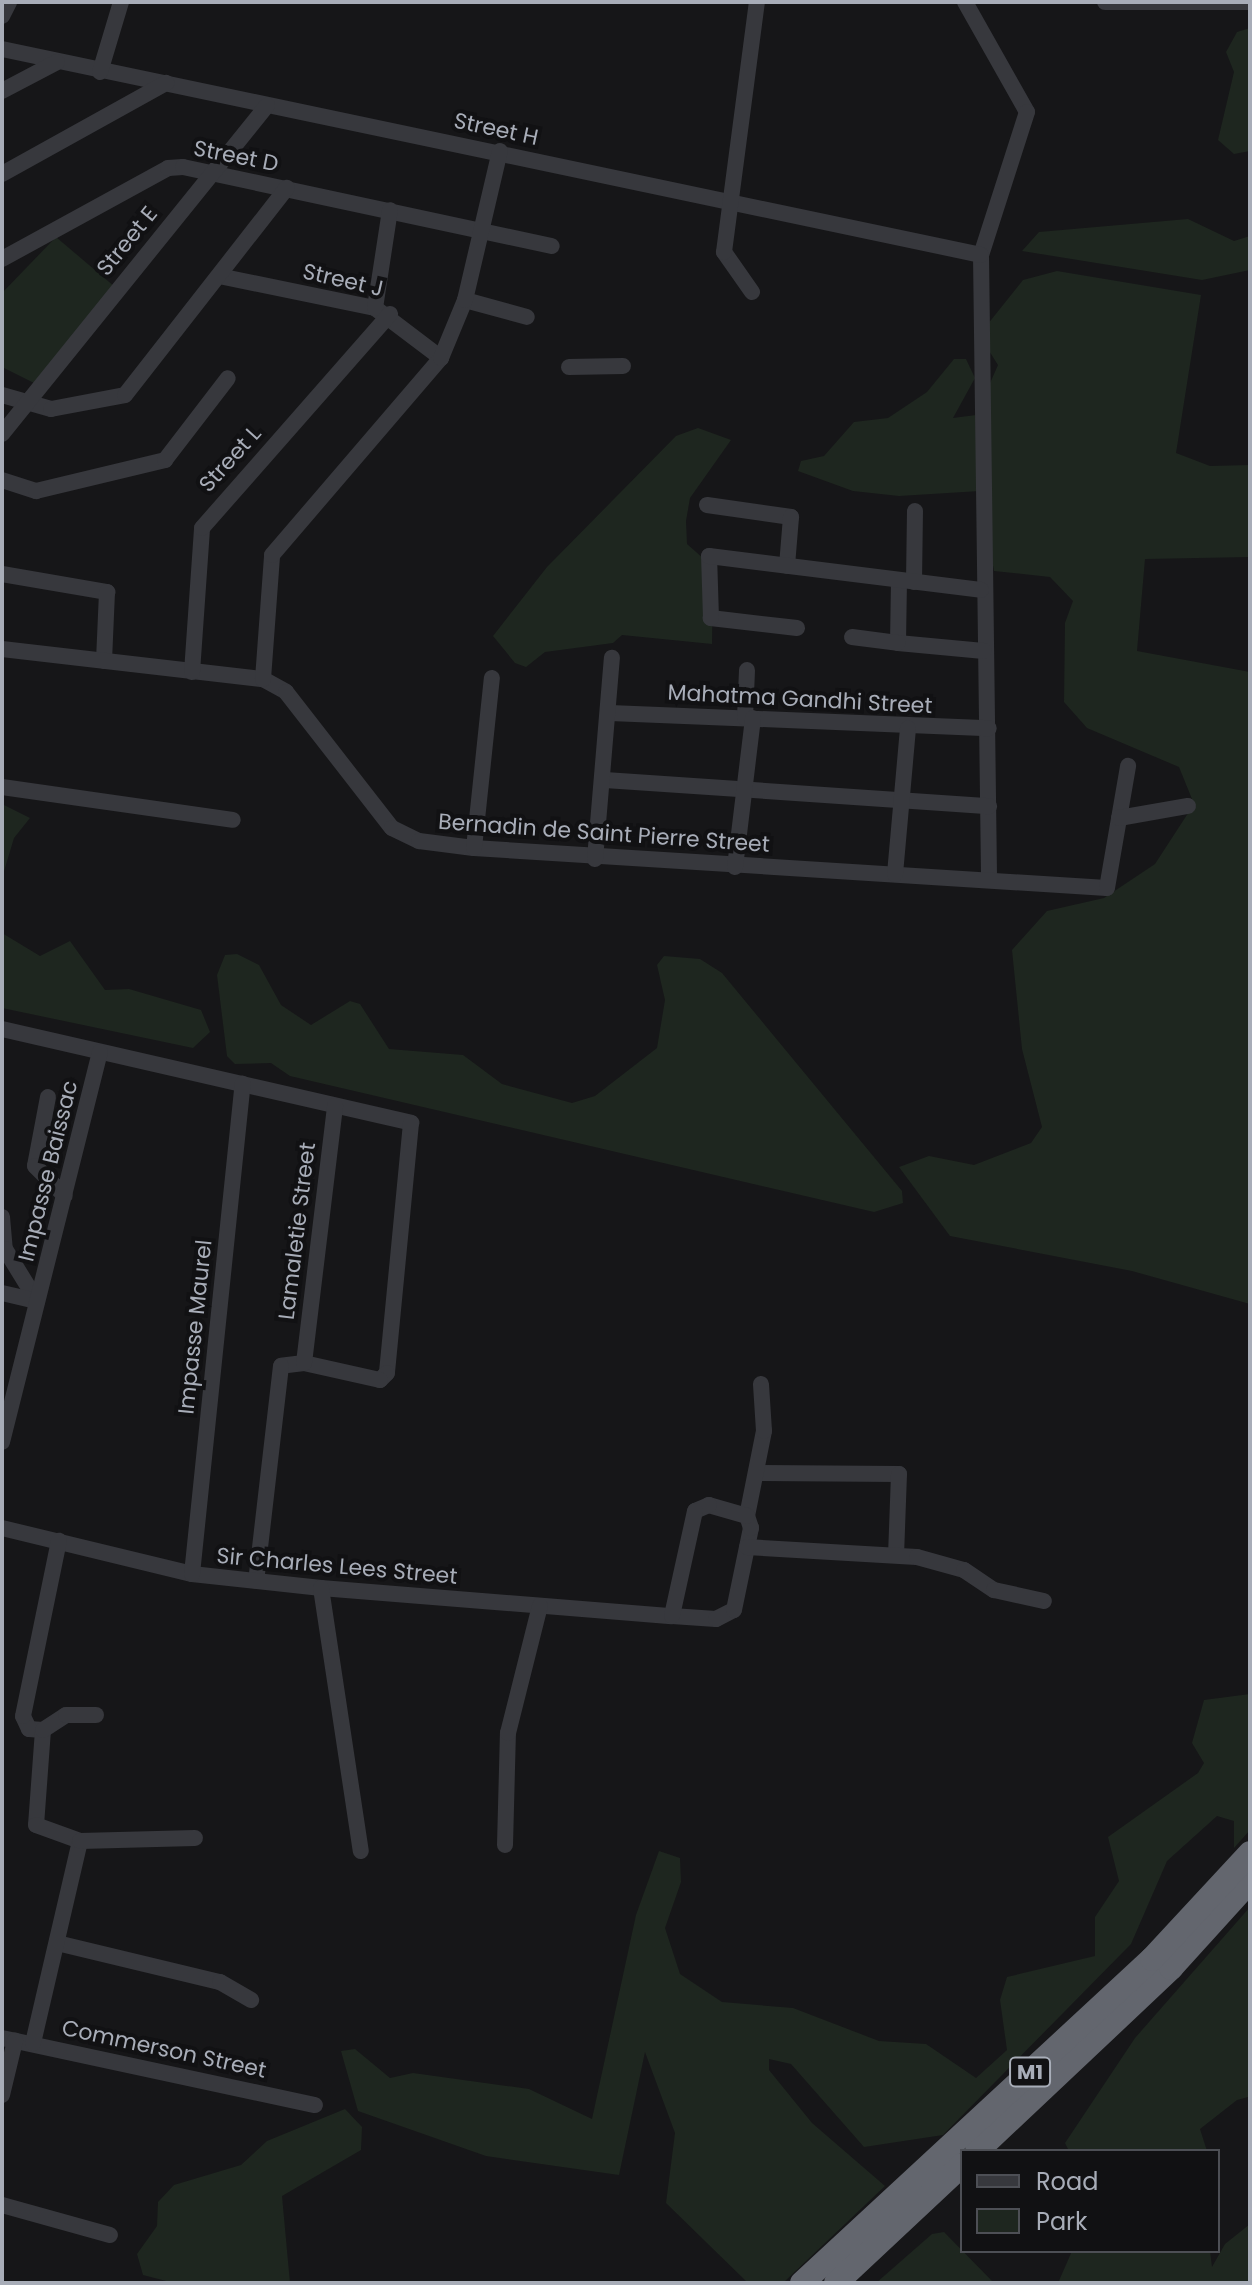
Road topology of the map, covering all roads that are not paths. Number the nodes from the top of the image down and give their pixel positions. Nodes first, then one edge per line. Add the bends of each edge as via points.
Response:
1 (9, 2) edge
2 (121, 2) edge
3 (757, 2) edge
4 (965, 2) edge
5 (1105, 2) edge
6 (1250, 2) edge
7 (2, 16) edge
8 (2, 49) edge
9 (57, 62) junction
10 (100, 72) junction
11 (166, 83) junction
12 (2, 91) edge
13 (267, 106) junction
14 (500, 151) junction
15 (211, 173) junction
16 (2, 174) edge
17 (287, 188) junction
18 (731, 202) junction
19 (390, 210) junction
20 (482, 229) junction
21 (552, 246) dead end
22 (981, 255) junction
23 (2, 259) edge
24 (219, 276) junction
25 (752, 292) dead end
26 (465, 300) junction
27 (382, 311) junction
28 (527, 317) dead end
29 (441, 358) junction
30 (623, 366) dead end
31 (569, 367) dead end
32 (228, 378) dead end
33 (2, 395) edge
34 (23, 405) junction
35 (2, 434) edge
36 (2, 480) edge
37 (707, 505) dead end
38 (915, 511) dead end
39 (787, 566) junction
40 (2, 574) edge
41 (907, 581) junction
42 (981, 590) junction
43 (797, 628) dead end
44 (852, 637) dead end
45 (898, 643) junction
46 (2, 649) edge
47 (984, 651) junction
48 (612, 658) dead end
49 (104, 661) junction
50 (747, 670) dead end
51 (192, 672) junction
52 (492, 678) dead end
53 (263, 679) junction
54 (610, 713) junction
55 (749, 718) junction
56 (989, 728) junction
57 (908, 729) junction
58 (1128, 766) dead end
59 (605, 780) junction
60 (2, 787) edge
61 (744, 790) junction
62 (902, 801) junction
63 (989, 806) junction
64 (1188, 806) dead end
65 (1119, 818) junction
66 (233, 820) dead end
67 (474, 848) junction
68 (595, 859) junction
69 (735, 867) junction
70 (895, 874) junction
71 (989, 878) junction
72 (2, 1029) edge
73 (100, 1052) junction
74 (243, 1084) junction
75 (48, 1097) dead end
76 (335, 1106) junction
77 (65, 1196) junction
78 (2, 1217) edge
79 (2, 1293) edge
80 (37, 1301) junction
81 (304, 1363) junction
82 (761, 1384) dead end
83 (2, 1442) edge
84 (757, 1473) junction
85 (747, 1516) junction
86 (2, 1528) edge
87 (59, 1541) junction
88 (747, 1547) junction
89 (896, 1554) junction
90 (192, 1574) junction
91 (256, 1581) junction
92 (321, 1588) junction
93 (1044, 1601) dead end
94 (540, 1606) junction
95 (672, 1616) junction
96 (96, 1715) dead end
97 (43, 1730) junction
98 (195, 1838) dead end
99 (80, 1841) junction
100 (505, 1845) dead end
101 (361, 1851) dead end
102 (1250, 1853) edge
103 (1250, 1881) edge
104 (57, 1943) junction
105 (251, 2000) dead end
106 (9, 2039) edge
107 (33, 2043) junction
108 (2, 2095) edge
109 (315, 2105) dead end
110 (979, 2149) edge
111 (960, 2167) edge
112 (2, 2205) edge
113 (110, 2235) dead end
114 (802, 2283) edge
115 (836, 2283) edge

1 - 7 street
2 - 10 street
3 - 18 street
4 - 22 street via 1027,112
5 - 6 street
8 - 9 street, Street H
9 - 10 street, Street H
9 - 12 street
10 - 11 street, Street H
11 - 13 street, Street H
11 - 16 street
13 - 14 street, Street H
13 - 15 street, Street E
14 - 18 street, Street H
14 - 20 street
15 - 17 street, Street D
15 - 23 street, Street D via 168,168
15 - 34 street, Street E
17 - 19 street, Street D
17 - 24 street
18 - 22 street, Street H
18 - 25 street via 724,252
19 - 20 street, Street D
19 - 27 street
20 - 21 street, Street D
20 - 26 street
22 - 42 street
24 - 27 street, Street J
24 - 34 street via 125,395 51,409
26 - 28 street
26 - 29 street
27 - 29 street, Street J
27 - 51 street, Street L via 202,528
29 - 53 street via 280,540 267,580
30 - 31 street
32 - 36 street via 165,460 36,491
33 - 34 street
34 - 35 street, Street E
37 - 39 street via 791,517
38 - 41 street
39 - 41 street
39 - 43 street via 709,556 711,618
40 - 49 street via 107,592
41 - 42 street
41 - 45 street
42 - 47 street
44 - 45 street
45 - 47 street
46 - 49 street
47 - 56 street
48 - 54 street
49 - 51 street
50 - 55 street
51 - 53 street
52 - 67 street
53 - 67 street, Bernadin de Saint Pierre Street via 286,692 392,828 419,841
54 - 55 street, Mahatma Gandhi Street
54 - 59 street
55 - 57 street, Mahatma Gandhi Street
55 - 61 street
56 - 57 street, Mahatma Gandhi Street
56 - 63 street
57 - 62 street
58 - 65 street
59 - 61 street
59 - 68 street
60 - 66 street
61 - 62 street
61 - 69 street
62 - 63 street
62 - 70 street
63 - 71 street
64 - 65 street
65 - 71 street, Bernadin de Saint Pierre Street via 1107,888
67 - 68 street, Bernadin de Saint Pierre Street
68 - 69 street, Bernadin de Saint Pierre Street
69 - 70 street, Bernadin de Saint Pierre Street
70 - 71 street, Bernadin de Saint Pierre Street
72 - 73 street
73 - 74 street
73 - 77 street, Impasse Baissac
74 - 76 street
74 - 90 street, Impasse Maurel
75 - 77 street via 35,1166
76 - 81 street, Lamaletie Street
76 - 81 street via 411,1123 387,1373 380,1380
77 - 80 street, Impasse Baissac
78 - 80 street via 5,1249
79 - 80 street
80 - 83 street, Impasse Baissac
81 - 91 street via 288,1362 276,1373
82 - 84 street, Sir Charles Lees Street via 767,1402
84 - 85 street, Sir Charles Lees Street
84 - 89 street via 899,1474
85 - 88 street, Sir Charles Lees Street
85 - 95 street via 709,1505 695,1511
86 - 87 street, Sir Charles Lees Street
87 - 90 street, Sir Charles Lees Street
87 - 97 street via 23,1716 29,1729
88 - 89 street
88 - 95 street, Sir Charles Lees Street via 734,1610 716,1619
89 - 93 street
90 - 91 street, Sir Charles Lees Street
91 - 92 street, Sir Charles Lees Street
92 - 94 street, Sir Charles Lees Street
92 - 101 street
94 - 95 street, Sir Charles Lees Street
94 - 100 street via 508,1733
96 - 97 street via 66,1715
97 - 99 street via 36,1825
98 - 99 street
99 - 104 street
102 - 114 highway, M1 via 1152,1959
103 - 110 highway, M1 via 1171,1968
104 - 105 street via 220,1982
104 - 107 street
106 - 107 street, Commerson Street
106 - 108 street
107 - 109 street, Commerson Street
111 - 115 highway
112 - 113 street

